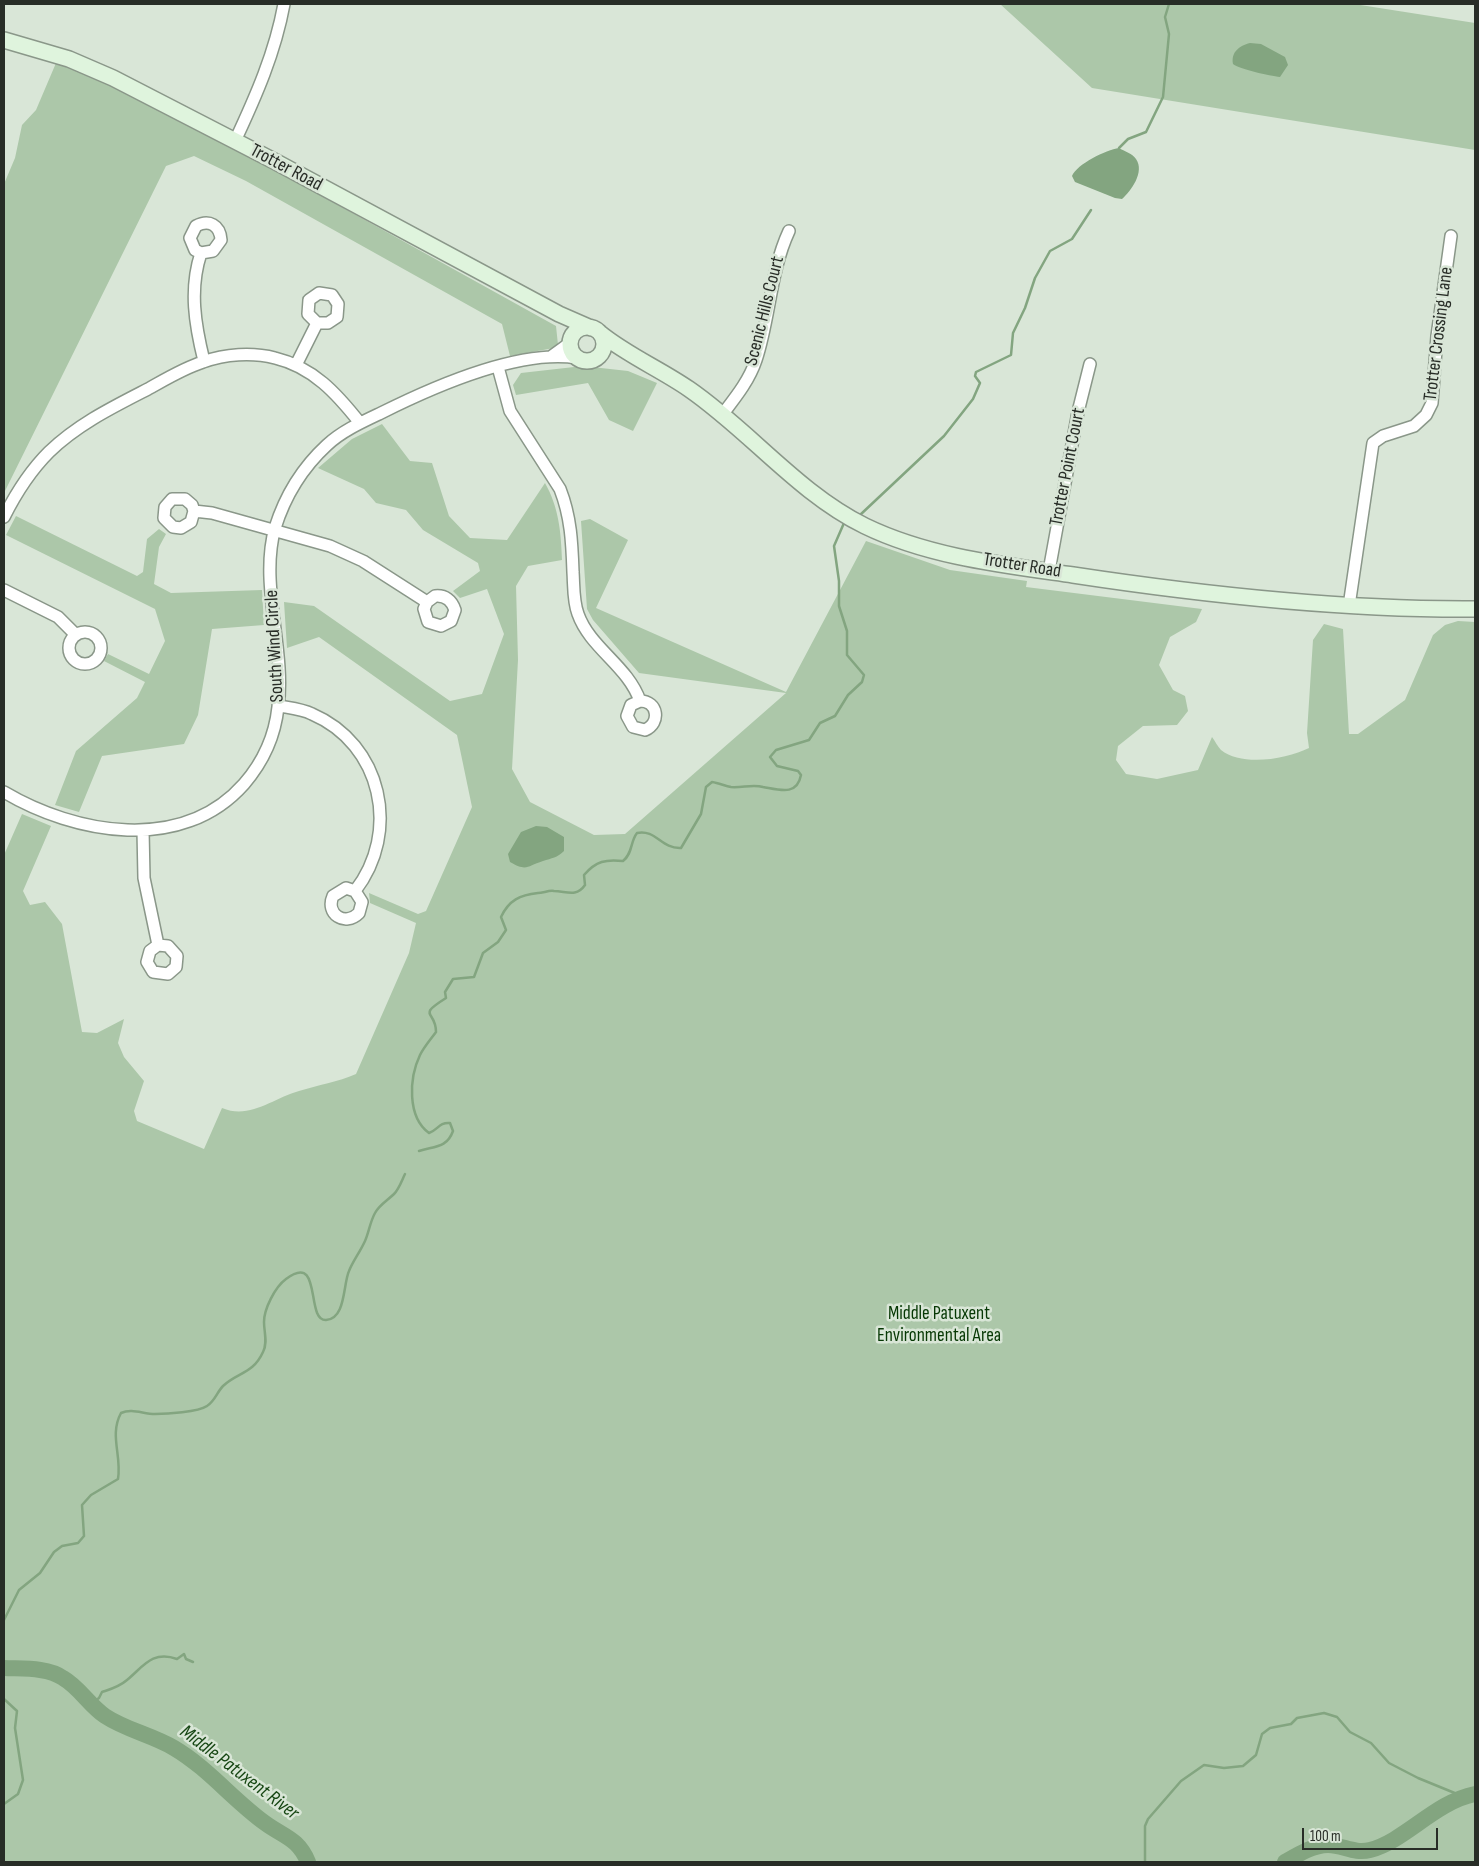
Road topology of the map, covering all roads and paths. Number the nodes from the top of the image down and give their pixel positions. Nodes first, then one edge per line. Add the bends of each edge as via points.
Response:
1 (284, 4) edge
2 (4, 40) edge
3 (235, 141) junction
4 (789, 231) dead end
5 (1451, 236) dead end
6 (201, 253) dead end
7 (559, 314) junction
8 (317, 323) dead end
9 (596, 331) junction
10 (570, 341) junction
11 (629, 354) junction
12 (548, 357) junction
13 (577, 358) junction
14 (598, 358) junction
15 (204, 361) junction
16 (1090, 364) dead end
17 (296, 365) junction
18 (498, 367) junction
19 (722, 415) junction
20 (360, 423) junction
21 (194, 511) dead end
22 (4, 517) edge
23 (274, 531) junction
24 (1049, 571) junction
25 (4, 590) edge
26 (427, 602) dead end
27 (1349, 606) junction
28 (1475, 609) edge
29 (75, 634) dead end
30 (640, 701) dead end
31 (278, 706) junction
32 (4, 792) edge
33 (143, 830) junction
34 (355, 891) dead end
35 (158, 945) dead end

1 - 3 street via 266,73
2 - 3 street, Trotter Road via 92,68
3 - 7 street, Trotter Road
4 - 19 street, Scenic Hills Court via 779,253 756,360 742,389
5 - 27 street, Trotter Crossing Lane via 1437,336 1432,403 1426,415 1414,426 1383,436 1373,444
6 - 15 street via 194,280 194,306
7 - 9 street, Trotter Road
7 - 10 street via 568,328
8 - 17 street
9 - 10 street via 579,329
9 - 11 street, Trotter Road
9 - 14 street via 604,343
10 - 12 street, South Wind Circle
10 - 13 street
11 - 14 street via 616,353
11 - 19 street, Trotter Road via 689,389
12 - 13 street, South Wind Circle
12 - 18 street, South Wind Circle
13 - 14 street via 588,361
15 - 17 street via 256,355
15 - 22 street via 97,415 63,440 27,477
16 - 24 street, Trotter Point Court
17 - 20 street via 328,386
18 - 20 street, South Wind Circle via 433,388
18 - 30 street via 510,411 566,503 571,531 574,601 580,621 632,682
19 - 24 street, Trotter Road via 809,489 867,527 937,551
20 - 23 street, South Wind Circle via 328,444 303,470
21 - 23 street
23 - 26 street via 330,546 354,557
23 - 31 street, South Wind Circle via 271,568
24 - 27 street, Trotter Road via 1117,582
25 - 29 street via 58,617
27 - 28 street, Trotter Road
31 - 33 street, South Wind Circle via 267,749 238,790 198,819
31 - 34 street via 311,713 341,731 354,743 373,775 382,826 374,858
32 - 33 street, South Wind Circle via 69,821
33 - 35 street via 144,878

